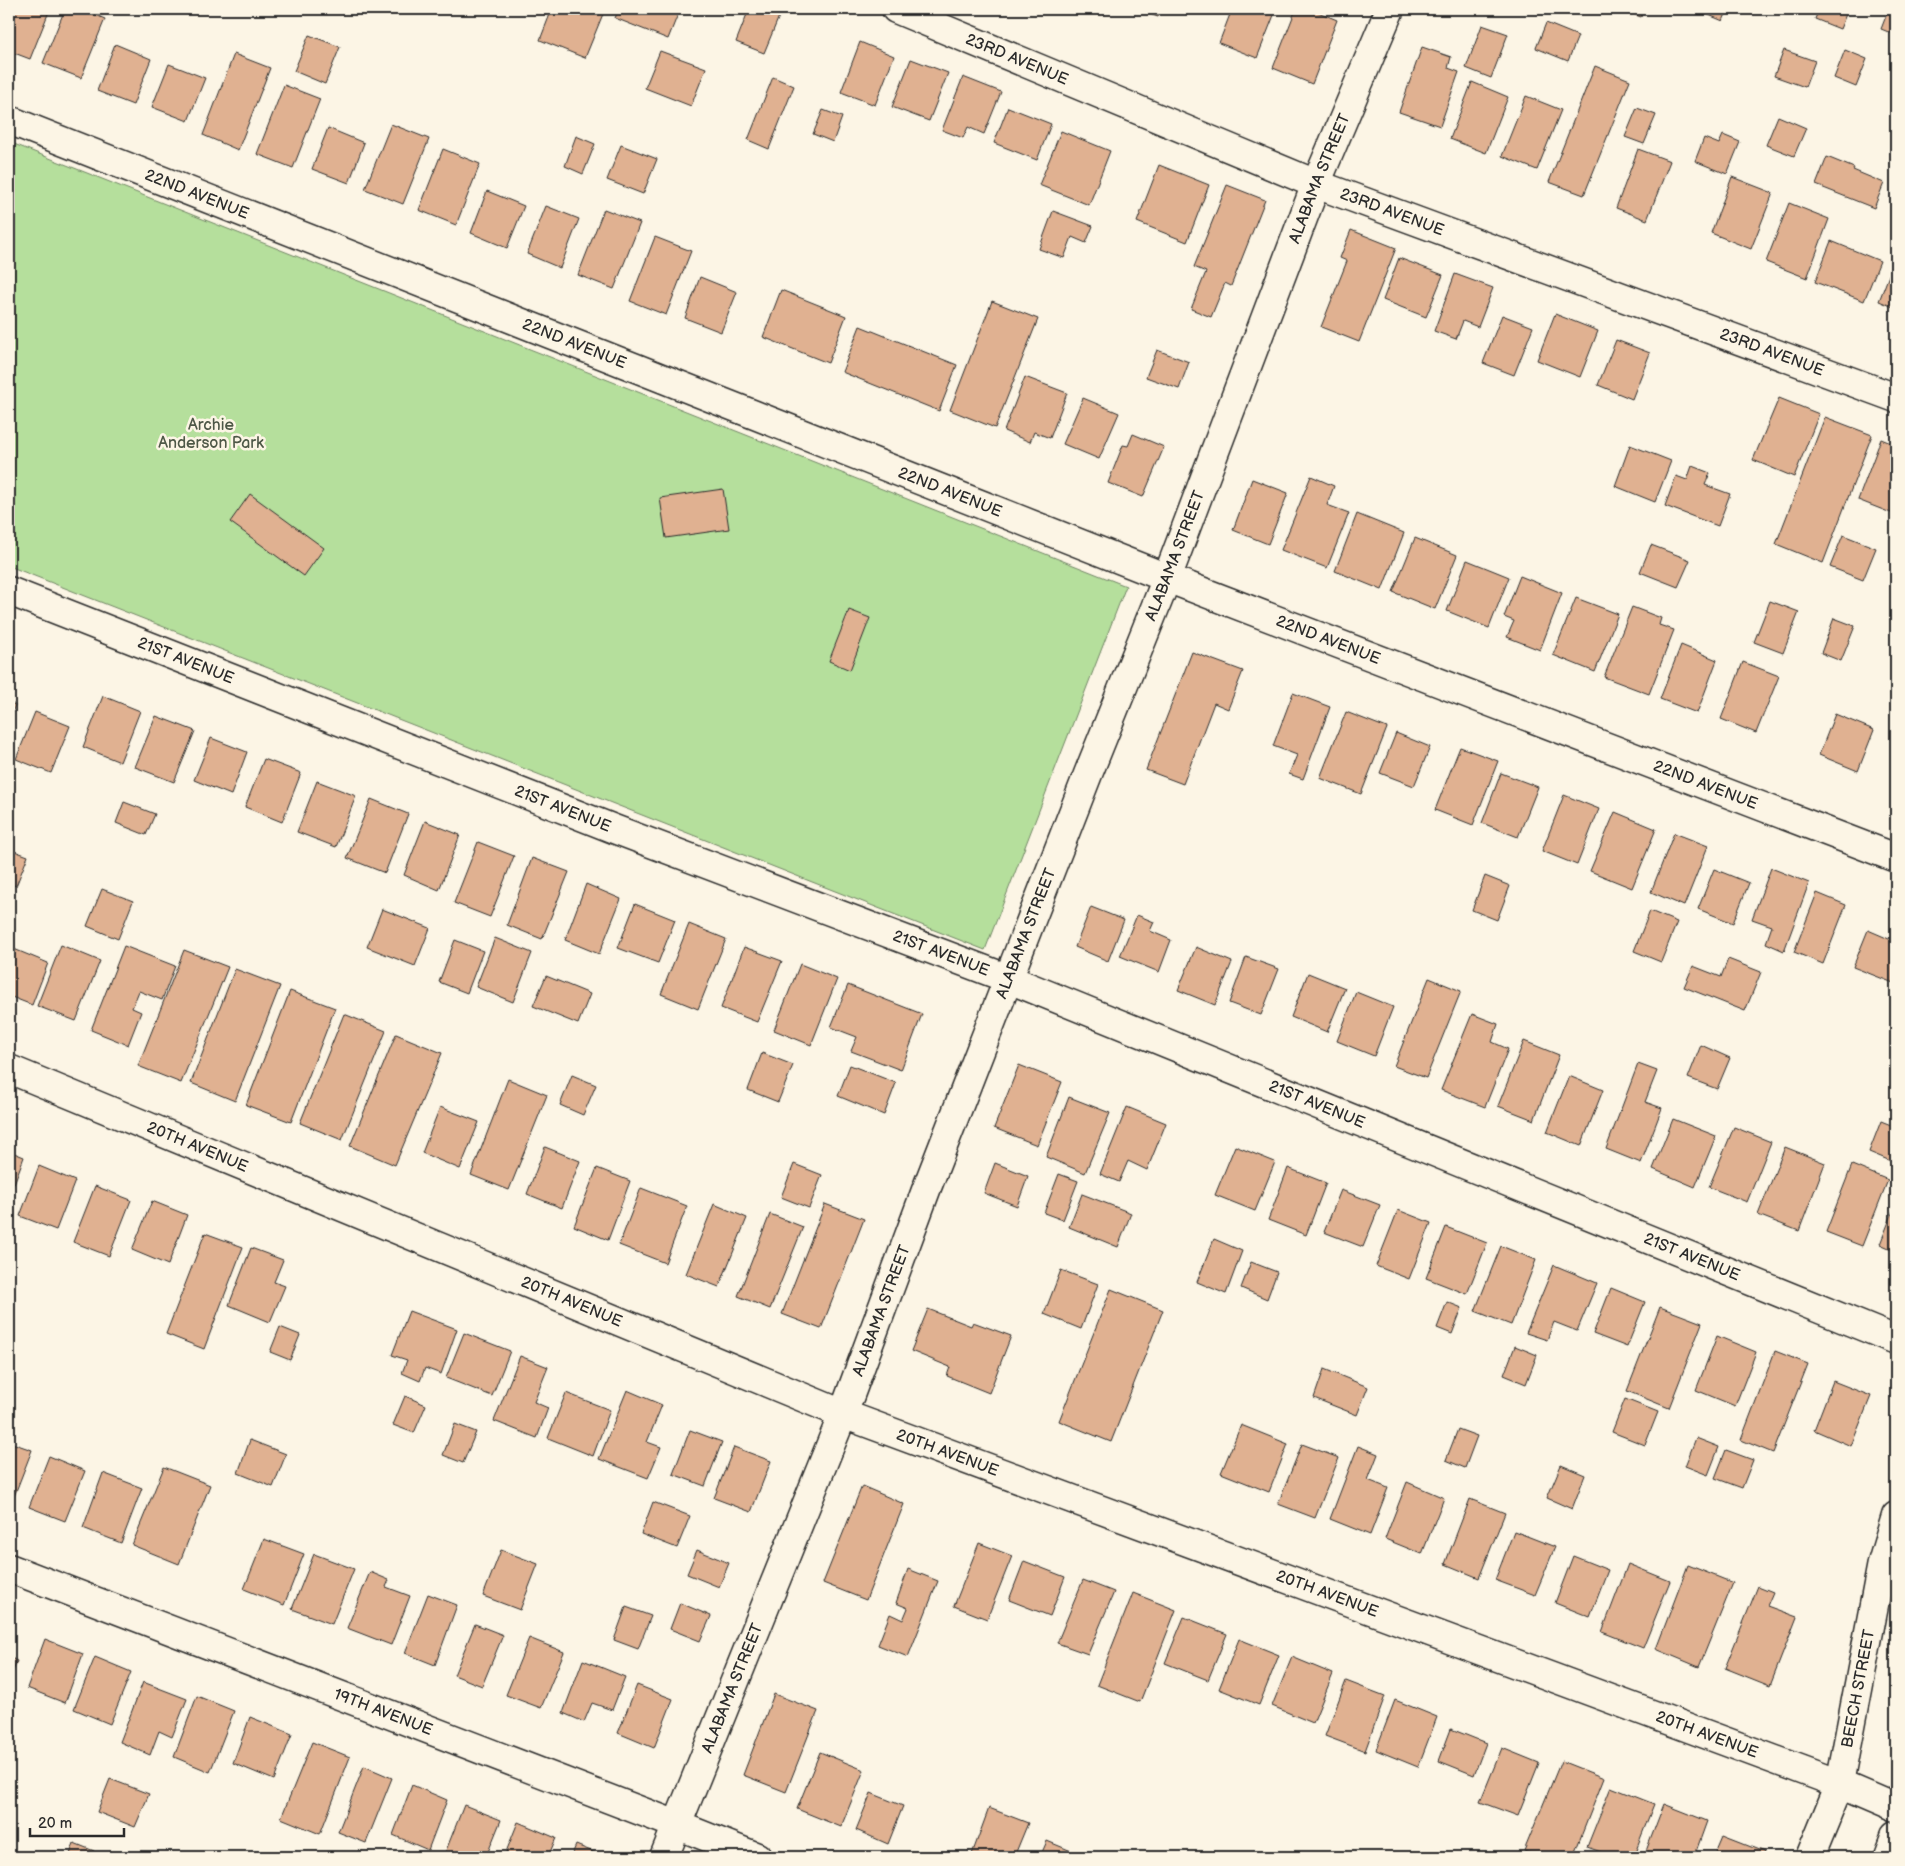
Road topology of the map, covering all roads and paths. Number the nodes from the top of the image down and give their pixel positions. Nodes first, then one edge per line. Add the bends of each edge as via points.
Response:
1 (896, 9) edge
2 (1390, 9) edge
3 (9, 120) edge
4 (1316, 184) junction
5 (1896, 398) edge
6 (1167, 578) junction
7 (9, 591) edge
8 (1896, 858) edge
9 (1009, 979) junction
10 (9, 1069) edge
11 (1896, 1340) edge
12 (843, 1414) junction
13 (1896, 1516) edge
14 (9, 1568) edge
15 (1840, 1784) junction
16 (1896, 1808) edge
17 (677, 1825) junction
18 (1896, 1836) edge
19 (664, 1857) edge
20 (757, 1857) edge
21 (1810, 1857) edge
22 (1888, 1857) edge

1 - 4 street, 23RD AVENUE
2 - 4 street, ALABAMA STREET
3 - 6 street, 22ND AVENUE
4 - 5 street, 23RD AVENUE
4 - 6 street, ALABAMA STREET
6 - 8 street, 22ND AVENUE
6 - 9 street, ALABAMA STREET
7 - 9 street, 21ST AVENUE via 614,829
9 - 11 street, 21ST AVENUE
9 - 12 street, ALABAMA STREET
10 - 12 street, 20TH AVENUE
12 - 15 street, 20TH AVENUE
12 - 17 street, ALABAMA STREET
13 - 15 street, BEECH STREET via 1882,1563
14 - 17 street, 19TH AVENUE
15 - 16 street, 20TH AVENUE
15 - 21 street, BEECH STREET
17 - 19 street, ALABAMA STREET
17 - 20 street, 19TH AVENUE
18 - 22 street

